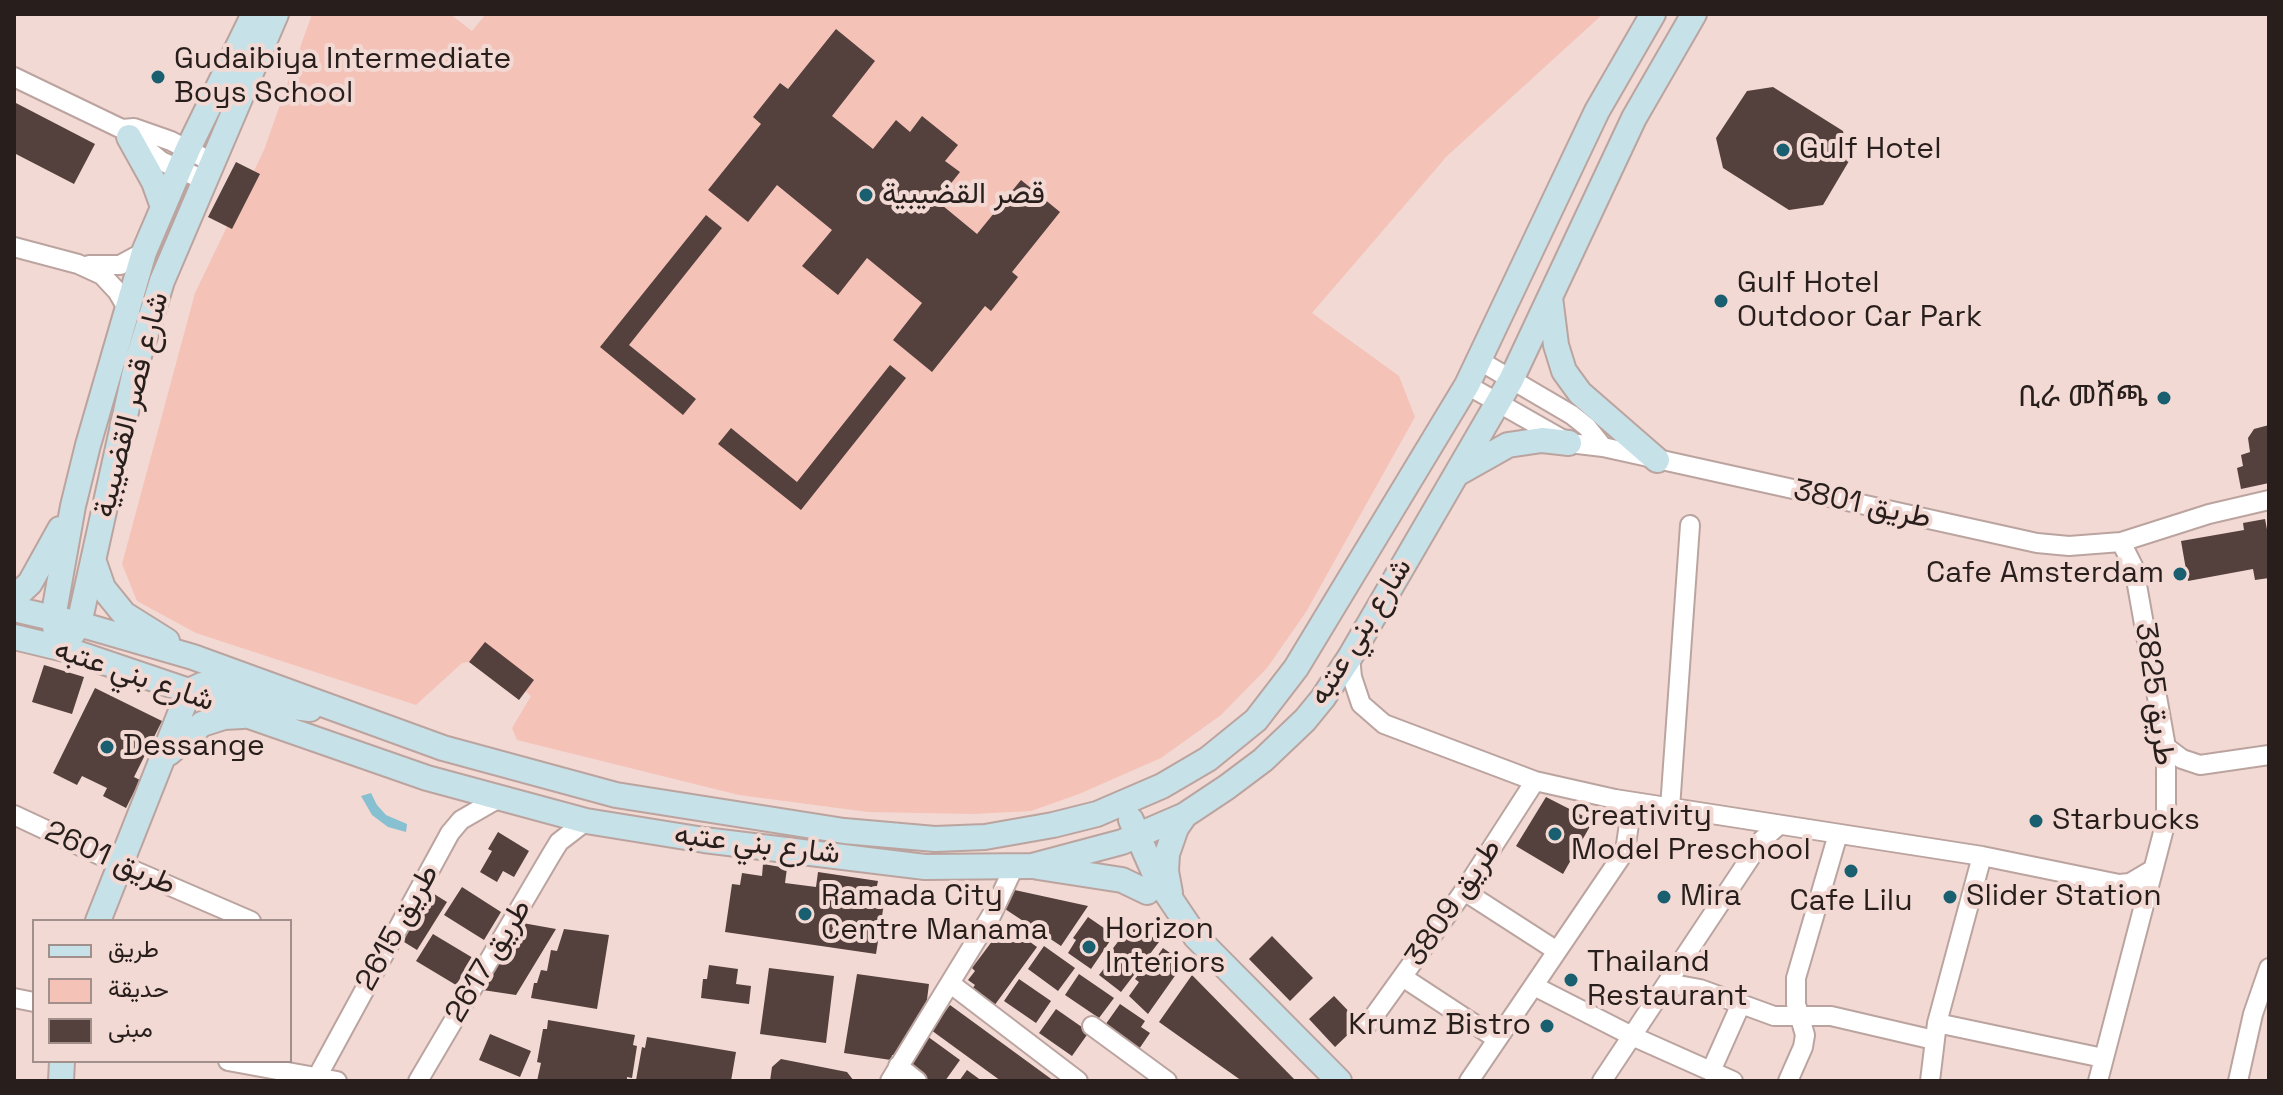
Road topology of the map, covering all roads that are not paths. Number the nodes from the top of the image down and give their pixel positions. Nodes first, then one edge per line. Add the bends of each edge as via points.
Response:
1 (254, 14) edge
2 (276, 14) edge
3 (1653, 14) edge
4 (1694, 14) edge
5 (14, 77) edge
6 (126, 133) junction
7 (183, 159) junction
8 (208, 171) junction
9 (163, 207) junction
10 (14, 247) edge
11 (144, 252) junction
12 (78, 264) junction
13 (1550, 297) junction
14 (127, 308) junction
15 (1480, 361) junction
16 (1511, 380) junction
17 (1467, 385) junction
18 (1497, 404) junction
19 (1569, 443) junction
20 (1603, 447) junction
21 (1657, 460) junction
22 (1458, 474) junction
23 (2269, 500) edge
24 (73, 506) junction
25 (1690, 525) dead end
26 (2121, 542) junction
27 (94, 562) junction
28 (14, 598) edge
29 (14, 609) edge
30 (53, 618) junction
31 (79, 624) junction
32 (14, 637) edge
33 (63, 648) junction
34 (193, 657) junction
35 (1350, 657) junction
36 (189, 691) junction
37 (327, 705) junction
38 (249, 716) junction
39 (2166, 747) junction
40 (443, 748) junction
41 (2269, 755) edge
42 (164, 758) junction
43 (427, 778) junction
44 (1535, 781) junction
45 (501, 797) junction
46 (1615, 799) junction
47 (1121, 804) junction
48 (1670, 808) junction
49 (544, 811) junction
50 (14, 815) edge
51 (1185, 815) junction
52 (586, 821) junction
53 (1779, 825) junction
54 (1838, 834) junction
55 (1130, 838) junction
56 (555, 848) junction
57 (1982, 856) junction
58 (119, 864) junction
59 (1023, 867) junction
60 (984, 868) junction
61 (2152, 870) junction
62 (1464, 891) junction
63 (1147, 892) junction
64 (1172, 903) junction
65 (991, 916) junction
66 (99, 919) edge
67 (246, 919) edge
68 (1196, 937) junction
69 (1557, 951) junction
70 (2269, 968) edge
71 (1404, 978) junction
72 (951, 984) junction
73 (1534, 986) junction
74 (1666, 987) junction
75 (1740, 1006) junction
76 (1800, 1016) junction
77 (1369, 1023) dead end
78 (1092, 1026) dead end
79 (1935, 1031) junction
80 (1632, 1036) junction
81 (1497, 1039) junction
82 (2103, 1058) junction
83 (238, 1063) edge
84 (1711, 1071) junction
85 (894, 1074) edge
86 (316, 1079) junction
87 (1473, 1080) edge
88 (337, 1081) edge
89 (418, 1081) edge
90 (917, 1081) edge
91 (1078, 1081) edge
92 (1167, 1081) edge
93 (1338, 1081) edge
94 (1602, 1081) edge
95 (1733, 1081) edge
96 (1788, 1081) edge
97 (1930, 1081) edge
98 (2098, 1081) edge
99 (2238, 1081) edge

1 - 7 main road, شارع قصر القضيبية
2 - 8 main road, شارع قصر القضيبية
3 - 15 main road, شارع بني عتبه via 1591,124
4 - 13 main road, شارع بني عتبه via 1634,118
5 - 6 street
6 - 7 street via 147,152
6 - 9 main road
7 - 8 street
7 - 9 main road, شارع قصر القضيبية
8 - 27 main road, شارع قصر القضيبية via 162,281 137,362
9 - 11 main road, شارع قصر القضيبية
10 - 12 street
11 - 12 street via 120,265
11 - 14 main road, شارع قصر القضيبية
12 - 14 street via 102,275
13 - 16 main road, شارع بني عتبه
13 - 21 main road via 1564,371 1580,393
14 - 24 main road, شارع قصر القضيبية
15 - 16 street
15 - 17 main road, شارع بني عتبه
16 - 18 main road, شارع بني عتبه
16 - 20 street via 1572,415
17 - 18 street
17 - 47 main road, شارع بني عتبه via 1296,668 1256,720 1208,759
18 - 19 street
18 - 22 main road, شارع بني عتبه
19 - 20 street, طريق 3801
19 - 22 main road via 1508,445
20 - 21 street, طريق 3801
21 - 26 street, طريق 3801 via 2037,543
22 - 35 main road, شارع بني عتبه
23 - 26 street, طريق 3801
24 - 28 main road via 30,583
24 - 30 main road, شارع قصر القضيبية
25 - 48 street
26 - 39 street, طريق 3825 via 2133,566
27 - 31 main road, شارع قصر القضيبية
27 - 34 main road via 103,588 124,614
29 - 30 main road, شارع بني عتبه
30 - 31 main road, شارع بني عتبه
30 - 33 main road
31 - 33 main road
31 - 34 main road, شارع بني عتبه
32 - 33 main road, شارع بني عتبه
33 - 36 main road, شارع بني عتبه
34 - 37 main road, شارع بني عتبه
35 - 44 street via 1361,704 1384,724
35 - 51 main road, شارع بني عتبه via 1323,698 1284,740
36 - 37 main road via 208,683 299,710
36 - 38 main road, شارع بني عتبه
36 - 42 main road
37 - 40 main road, شارع بني عتبه
38 - 42 main road via 202,724
38 - 43 main road, شارع بني عتبه
39 - 41 street via 2200,765
39 - 61 street, طريق 3825 via 2166,821
40 - 43 main road
40 - 47 main road, شارع بني عتبه via 616,795 844,831 935,839 1053,825
42 - 58 main road
43 - 45 main road, شارع بني عتبه
44 - 46 street
44 - 62 street, طريق 3809
45 - 49 main road, شارع بني عتبه
45 - 86 street, طريق 2615 via 461,820 450,833
46 - 48 street
46 - 69 street via 1629,824 1625,851
47 - 55 main road via 1130,817
48 - 53 street
49 - 52 main road, شارع بني عتبه
49 - 56 street
50 - 58 street, طريق 2601
51 - 55 main road, شارع بني عتبه
51 - 64 main road via 1167,854
52 - 56 street, طريق 2617
52 - 60 main road, شارع بني عتبه via 925,867
53 - 54 street
53 - 74 street via 1762,840
54 - 57 street
54 - 76 street via 1796,978
55 - 59 main road, شارع بني عتبه
55 - 63 main road
55 - 64 main road
56 - 89 street, طريق 2617
57 - 61 street via 2119,884
57 - 79 street
58 - 66 main road
58 - 67 street, طريق 2601
59 - 60 main road, شارع بني عتبه
59 - 63 main road via 1113,878
59 - 65 street
60 - 65 street via 994,896
61 - 82 street, طريق 3825
62 - 69 street
62 - 71 street, طريق 3809
63 - 68 main road via 1161,911
64 - 68 main road
65 - 72 street
68 - 93 main road
69 - 73 street
70 - 99 street
71 - 77 street, طريق 3809
71 - 81 street
72 - 85 street
72 - 91 street
73 - 80 street
73 - 81 street
74 - 75 street via 1689,986
74 - 80 street
75 - 76 street via 1774,1016
75 - 84 street
76 - 79 street
76 - 96 street via 1803,1047
78 - 92 street
79 - 82 street
79 - 97 street
80 - 84 street
80 - 94 street
81 - 87 street
82 - 98 street, طريق 3825
83 - 86 street
84 - 95 street
85 - 90 street
86 - 88 street

